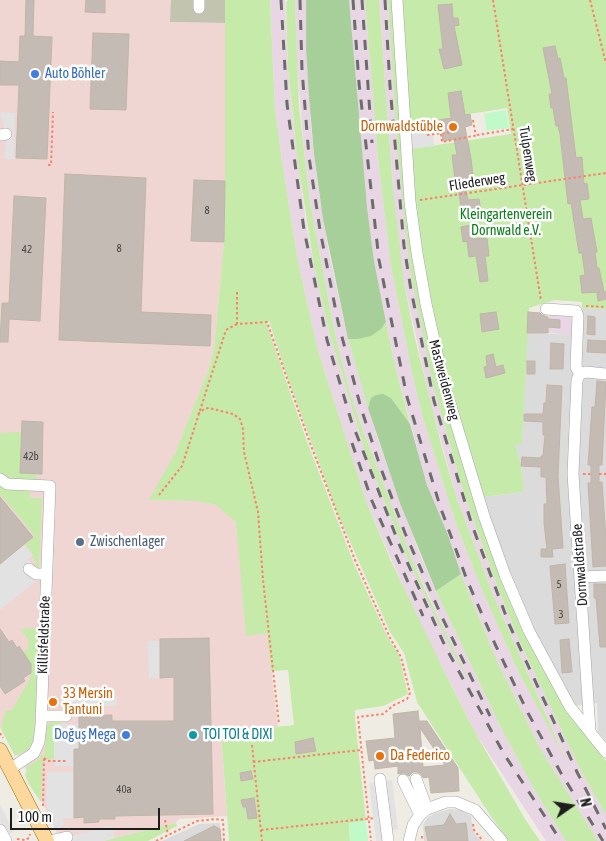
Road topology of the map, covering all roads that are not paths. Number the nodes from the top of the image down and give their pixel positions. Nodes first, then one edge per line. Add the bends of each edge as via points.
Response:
1 (397, 0) edge
2 (546, 309) road end
3 (580, 374) junction
4 (606, 374) edge
5 (0, 479) edge
6 (29, 569) dead end
7 (46, 574) junction
8 (606, 576) edge
9 (581, 577) junction
10 (41, 716) junction
11 (66, 716) dead end
12 (590, 731) junction
13 (0, 750) edge
14 (606, 752) edge
15 (10, 769) junction
16 (380, 779) dead end
17 (416, 779) dead end
18 (404, 780) dead end
19 (423, 812) junction
20 (0, 830) edge
21 (67, 837) dead end
22 (10, 839) edge
23 (49, 841) edge
24 (388, 841) edge
25 (409, 841) edge
26 (502, 841) edge

1 - 12 street, Mastweidenweg via 410,202 430,327 443,380 505,575 529,631 570,707
2 - 3 street, Dornwaldstraße via 576,311 576,367
3 - 4 street
3 - 9 street, Dornwaldstraße via 577,380 573,474
5 - 7 street, Killisfeldstraße via 7,484 50,486
6 - 7 street via 36,574
7 - 10 street, Killisfeldstraße
8 - 9 street
9 - 12 street, Dornwaldstraße
10 - 11 street
10 - 15 street, Killisfeldstraße via 37,748 31,756
12 - 14 street
13 - 15 main road
15 - 23 main road
16 - 24 street
17 - 19 street
18 - 19 street
19 - 25 street via 413,825
19 - 26 street via 446,802 456,802 475,810
20 - 22 street
21 - 23 street

